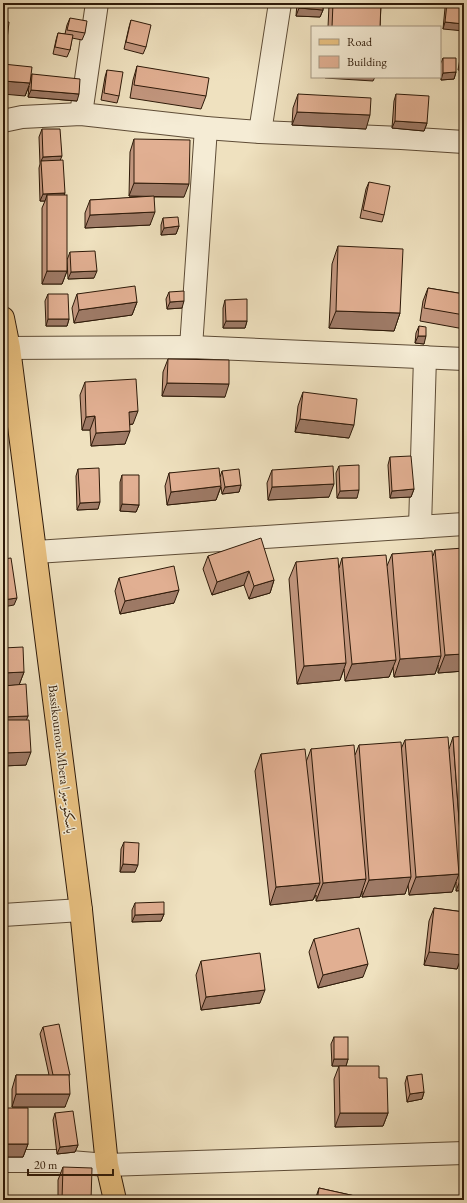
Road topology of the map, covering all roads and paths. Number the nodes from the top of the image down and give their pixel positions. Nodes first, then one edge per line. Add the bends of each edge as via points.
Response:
1 (97, 3) edge
2 (280, 3) edge
3 (82, 114) junction
4 (3, 121) edge
5 (206, 128) junction
6 (260, 132) junction
7 (464, 142) edge
8 (3, 318) edge
9 (192, 347) junction
10 (6, 348) edge
11 (425, 357) junction
12 (464, 359) edge
13 (464, 524) edge
14 (420, 527) junction
15 (36, 552) junction
16 (81, 910) junction
17 (3, 915) edge
18 (464, 1153) edge
19 (3, 1161) edge
20 (107, 1165) junction
21 (115, 1200) edge

1 - 3 street
2 - 6 street
3 - 4 street via 22,117
3 - 5 street
5 - 6 street
5 - 9 street
6 - 7 street
8 - 10 main road, Bassikounou-Mbera باسكنو-مبرا
9 - 10 street
9 - 11 street
10 - 15 main road, Bassikounou-Mbera باسكنو-مبرا
11 - 12 street
11 - 14 street
13 - 14 street
14 - 15 street
15 - 16 main road, Bassikounou-Mbera باسكنو-مبرا
16 - 17 street
16 - 20 main road, Bassikounou-Mbera باسكنو-مبرا
18 - 20 street
19 - 20 street via 58,1161
20 - 21 main road, Bassikounou-Mbera باسكنو-مبرا

